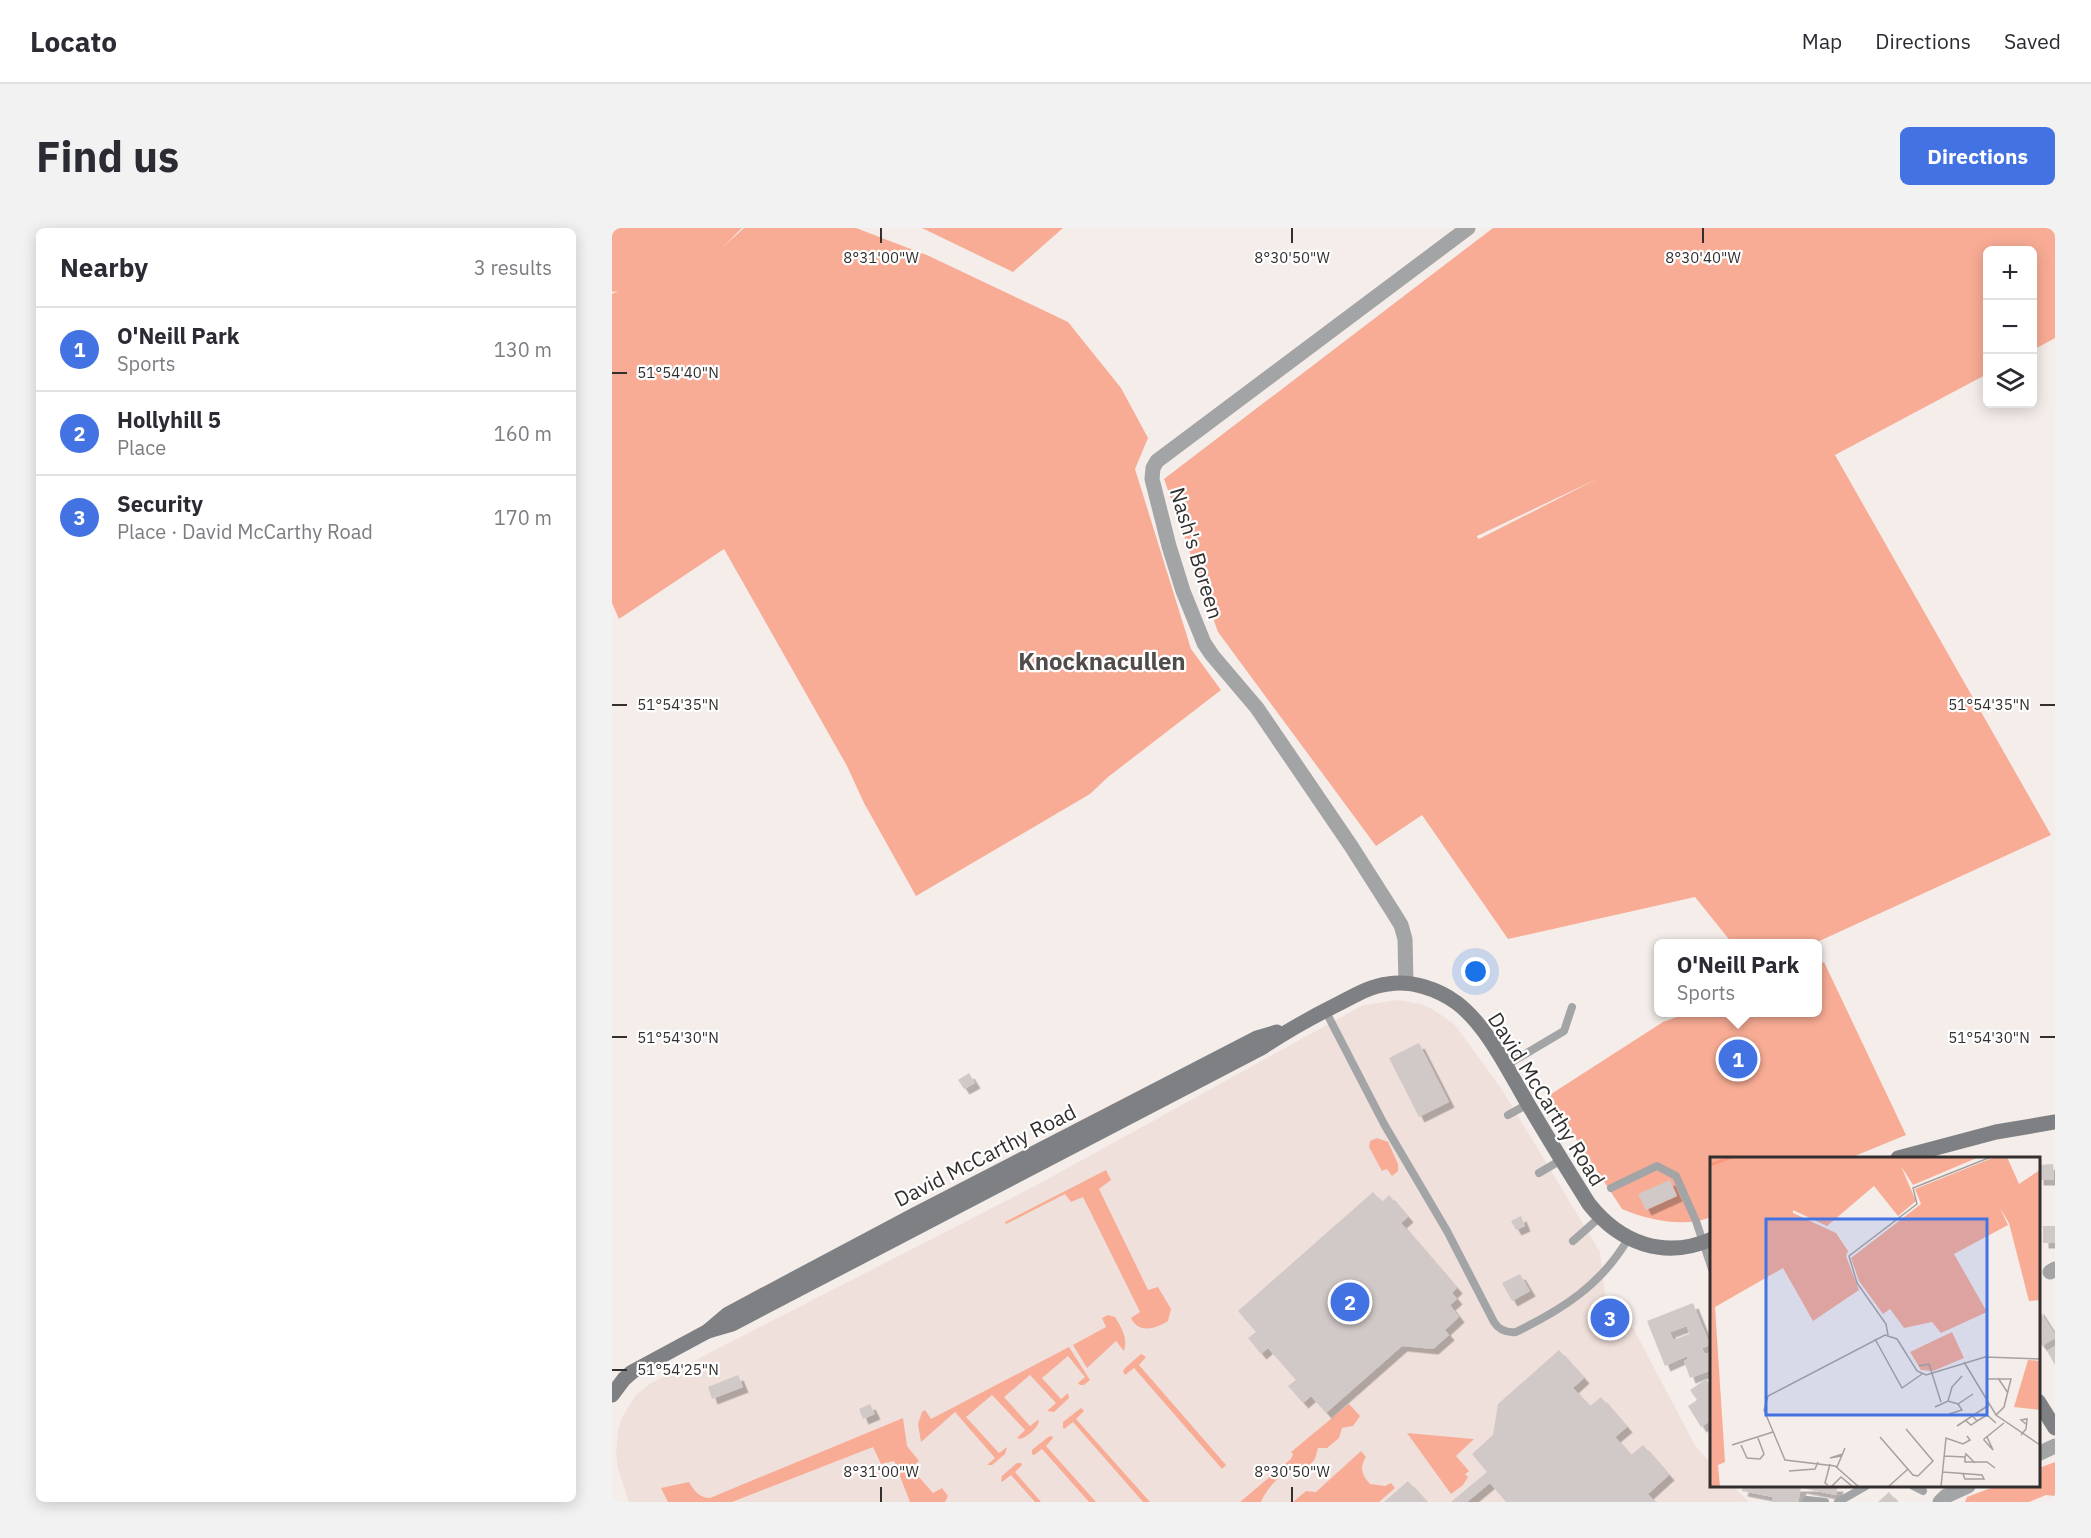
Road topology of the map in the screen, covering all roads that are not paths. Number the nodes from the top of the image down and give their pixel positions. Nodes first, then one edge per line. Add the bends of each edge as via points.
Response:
1 (1468, 228) edge
2 (1406, 983) junction
3 (1572, 1007) dead end
4 (1325, 1010) junction
5 (1505, 1066) junction
6 (1528, 1104) junction
7 (1508, 1115) dead end
8 (2055, 1122) edge
9 (1904, 1157) edge
10 (1562, 1160) junction
11 (1539, 1173) dead end
12 (1611, 1188) dead end
13 (1599, 1218) junction
14 (1628, 1239) junction
15 (1707, 1240) edge
16 (1574, 1241) dead end
17 (1710, 1257) edge
18 (612, 1395) edge
19 (2040, 1404) edge
20 (2055, 1428) edge
21 (2055, 1446) edge
22 (2040, 1453) edge
23 (1863, 1487) edge
24 (1916, 1487) edge
25 (1965, 1487) edge
26 (1923, 1491) dead end
27 (1807, 1500) dead end
28 (1946, 1500) edge
29 (1825, 1502) edge
30 (1838, 1502) edge

1 - 2 street, Nash's Boreen via 1152,468 1169,546 1201,638 1257,708 1401,925
2 - 4 street, David McCarthy Road via 1378,985
2 - 5 street, David McCarthy Road via 1429,988 1456,1002 1474,1020
3 - 5 lane via 1563,1031
4 - 14 lane via 1389,1133 1500,1329 1510,1333 1523,1329 1572,1302 1596,1280
4 - 18 street, David McCarthy Road via 1289,1029 1257,1038 729,1314 708,1331 632,1372
5 - 6 street, David McCarthy Road
6 - 7 lane
6 - 10 street, David McCarthy Road
8 - 9 street via 1996,1132
10 - 11 lane
10 - 13 street, David McCarthy Road
12 - 15 lane via 1657,1166 1676,1176
13 - 14 street, David McCarthy Road
13 - 16 lane
14 - 15 street, David McCarthy Road via 1668,1248
15 - 17 lane
19 - 20 street
21 - 22 street
23 - 30 lane
24 - 26 lane
25 - 28 street
27 - 29 lane

